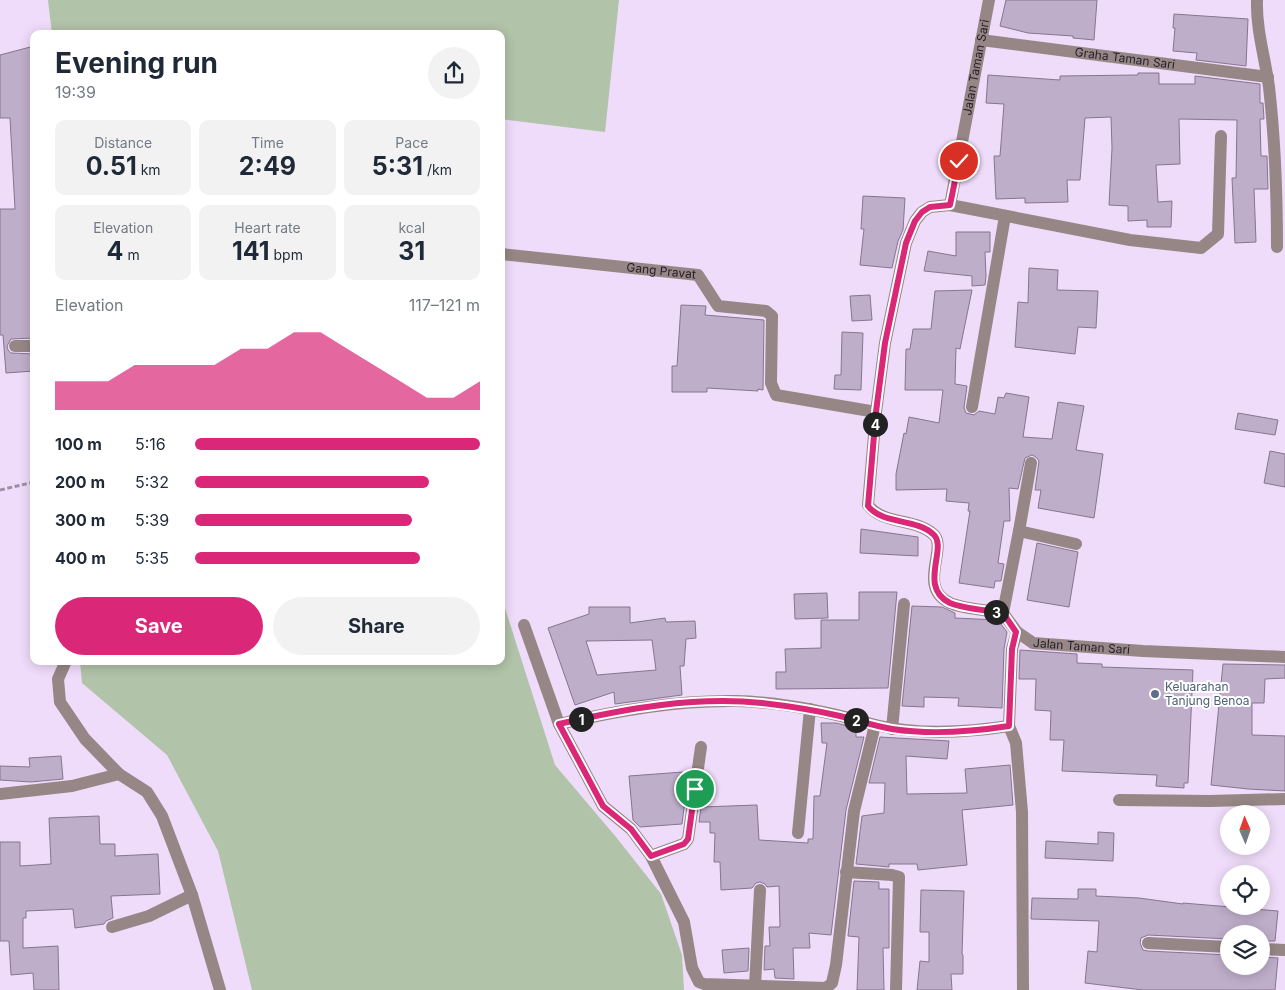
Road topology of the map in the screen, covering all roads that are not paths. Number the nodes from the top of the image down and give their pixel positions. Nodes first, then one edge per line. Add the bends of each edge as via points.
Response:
1 (989, 0) edge
2 (1257, 0) edge
3 (982, 40) junction
4 (1268, 77) junction
5 (1221, 136) dead end
6 (950, 205) junction
7 (1005, 216) junction
8 (1276, 246) dead end
9 (505, 254) edge
10 (15, 346) dead end
11 (30, 346) edge
12 (972, 407) dead end
13 (876, 412) junction
14 (1031, 463) dead end
15 (1020, 531) junction
16 (1076, 544) dead end
17 (904, 604) dead end
18 (1003, 613) junction
19 (524, 625) dead end
20 (1016, 632) junction
21 (1285, 657) edge
22 (64, 665) edge
23 (810, 709) junction
24 (559, 724) junction
25 (875, 725) junction
26 (1009, 726) junction
27 (892, 729) junction
28 (701, 747) dead end
29 (119, 774) junction
30 (0, 794) edge
31 (1285, 799) edge
32 (1119, 800) dead end
33 (798, 833) dead end
34 (651, 856) junction
35 (846, 872) junction
36 (760, 890) dead end
37 (192, 895) junction
38 (112, 927) dead end
39 (1148, 943) dead end
40 (1220, 947) edge
41 (1270, 949) edge
42 (1285, 950) edge
43 (754, 986) junction
44 (220, 990) edge
45 (896, 990) edge
46 (1022, 990) edge

1 - 3 street, Jalan Taman Sari
2 - 4 street via 1256,13
3 - 4 street, Graha Taman Sari
3 - 6 street, Jalan Taman Sari
4 - 8 street via 1277,209
5 - 7 street via 1218,234 1200,248 1130,240
6 - 7 street
6 - 13 street via 930,207 922,212 906,243 885,343
7 - 12 street
9 - 13 street, Gang Pravat via 698,275 718,306 766,310 772,316 772,383 776,395
10 - 11 street
13 - 18 street via 868,506 879,516 933,533 938,544 934,578 944,599 950,603
14 - 15 street
15 - 16 street
15 - 18 street
17 - 27 street
18 - 20 street, Jalan Taman Sari
19 - 24 street
20 - 21 street, Jalan Taman Sari via 1034,643 1143,652
20 - 26 street via 1012,649
22 - 29 street via 58,680 60,702 85,739
23 - 24 street via 737,701 699,702 616,711
23 - 25 street
23 - 33 street
24 - 34 street via 603,806 631,829
25 - 27 street
25 - 35 street via 854,811
26 - 27 street via 934,732
26 - 46 street via 1016,743 1022,812
28 - 34 street via 688,839 684,844
29 - 30 street via 72,786
29 - 37 street via 146,792 162,816
31 - 32 street
34 - 43 street via 684,922 692,968 699,982
35 - 43 street via 832,983 826,988
35 - 45 street via 899,877
36 - 43 street
37 - 38 street via 149,916
37 - 44 street
39 - 40 street
41 - 42 street

